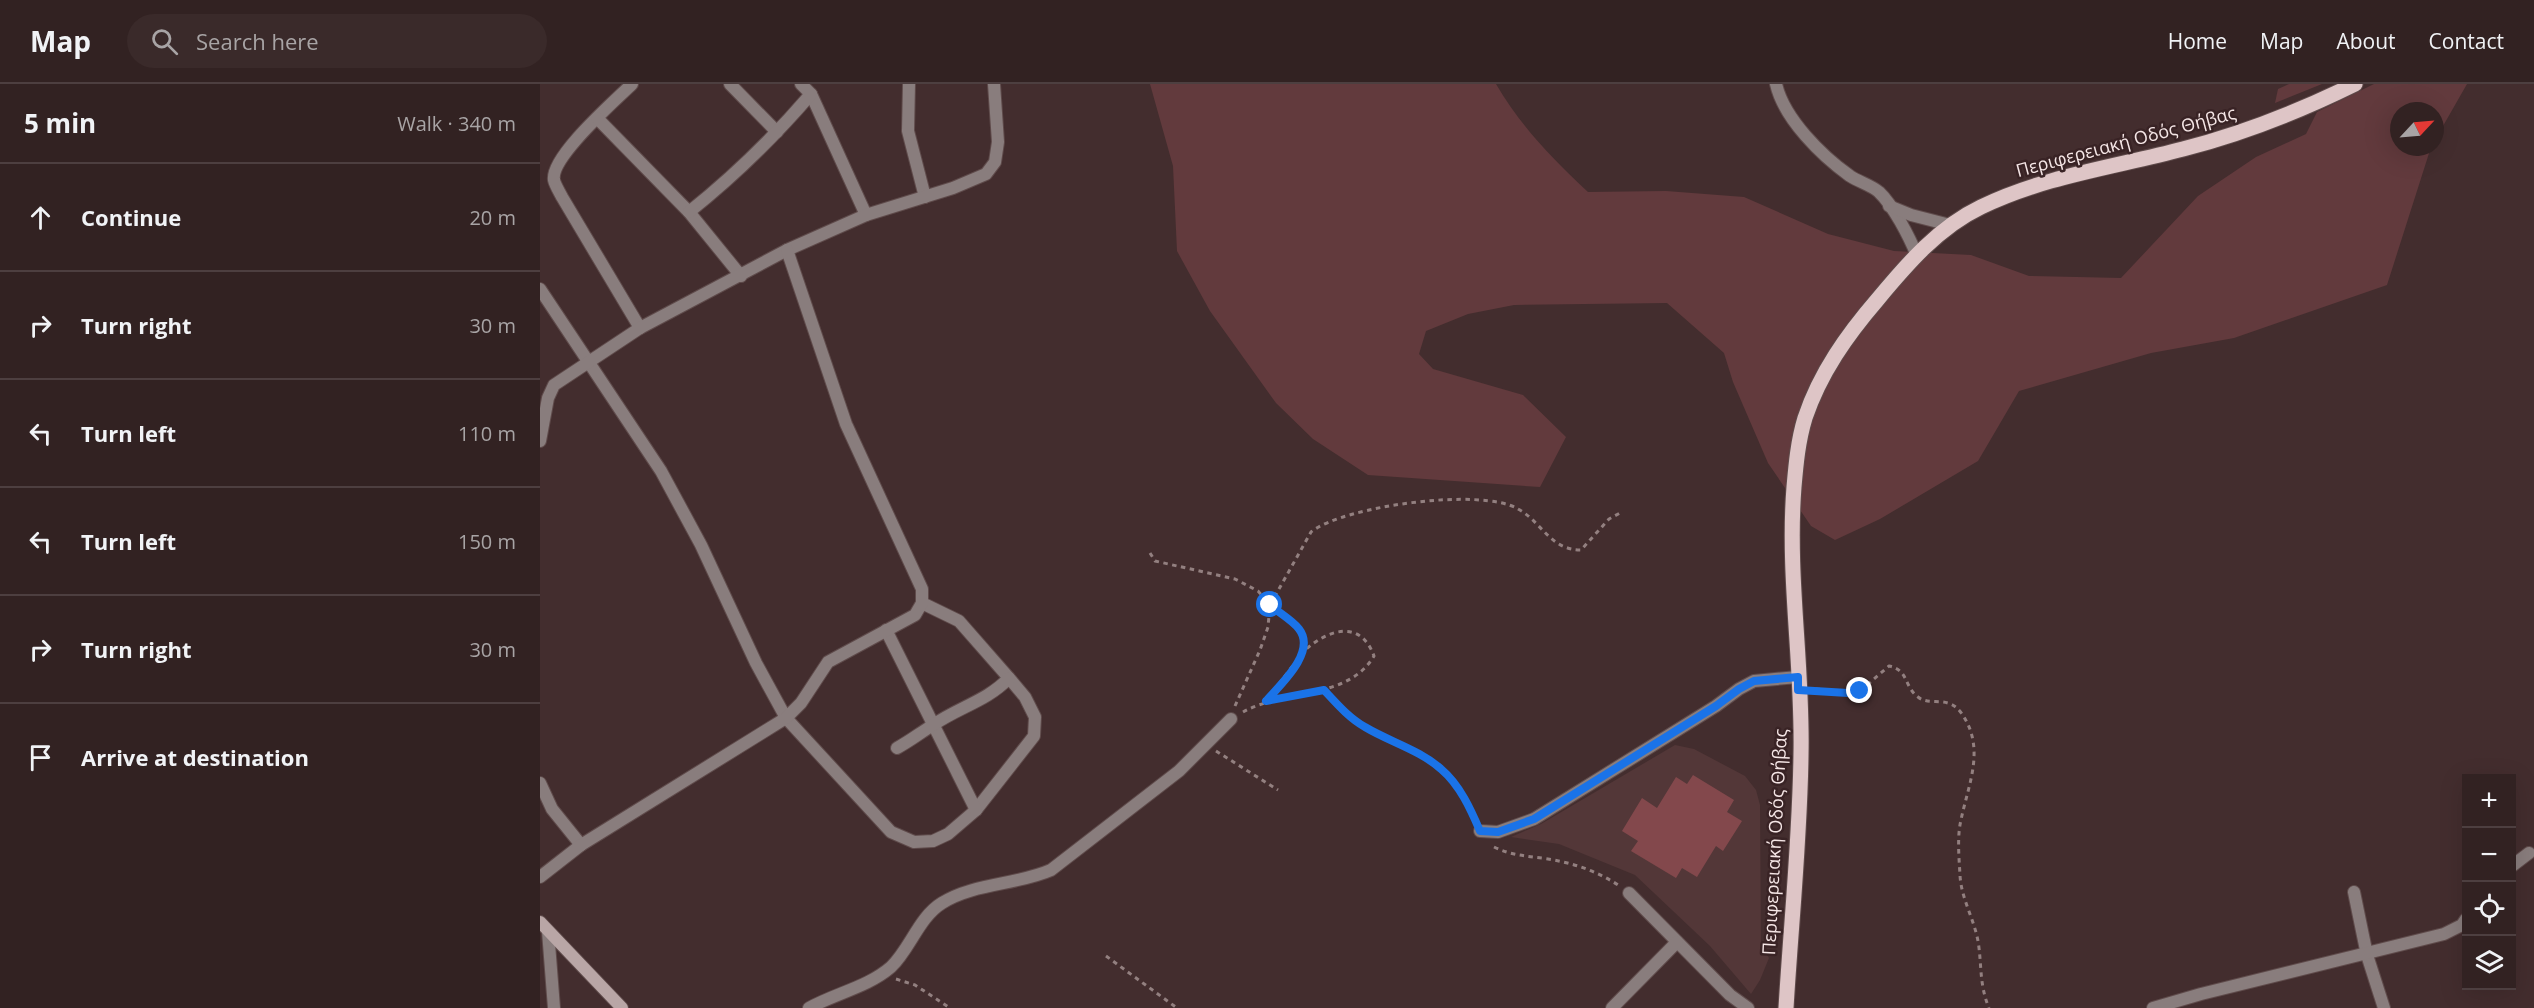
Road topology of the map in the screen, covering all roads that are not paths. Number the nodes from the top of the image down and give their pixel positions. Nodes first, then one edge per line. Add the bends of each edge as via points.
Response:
1 (632, 84) edge
2 (730, 84) edge
3 (801, 84) edge
4 (909, 84) edge
5 (994, 84) edge
6 (1776, 84) edge
7 (2355, 84) edge
8 (811, 94) junction
9 (597, 118) junction
10 (777, 132) junction
11 (925, 197) junction
12 (1889, 206) junction
13 (689, 212) junction
14 (866, 215) junction
15 (1950, 225) junction
16 (788, 250) junction
17 (1917, 255) junction
18 (741, 276) junction
19 (540, 290) edge
20 (640, 328) junction
21 (587, 363) junction
22 (540, 441) edge
23 (922, 603) junction
24 (886, 630) junction
25 (1009, 678) junction
26 (1798, 683) junction
27 (786, 718) junction
28 (1231, 719) road end
29 (933, 724) junction
30 (897, 747) dead end
31 (540, 783) edge
32 (976, 810) junction
33 (1480, 831) road end
34 (581, 845) junction
35 (2529, 853) dead end
36 (2516, 862) edge
37 (540, 877) edge
38 (2354, 891) dead end
39 (1629, 893) road end
40 (2462, 926) edge
41 (544, 927) edge
42 (1677, 942) junction
43 (2367, 955) junction
44 (554, 1008) edge
45 (622, 1008) edge
46 (809, 1008) edge
47 (1612, 1008) edge
48 (1748, 1008) edge
49 (1786, 1008) edge
50 (2153, 1008) edge
51 (2384, 1008) edge

1 - 9 street
2 - 10 street
3 - 8 street
4 - 11 street via 908,130
5 - 11 street via 998,142 995,162 986,174 974,180
6 - 12 street via 1792,120 1850,176 1879,192
7 - 15 main road, Περιφερειακή Οδός Θήβας via 2215,140 2014,192
8 - 10 street
8 - 14 street
9 - 13 street
9 - 20 street via 562,159 554,178
10 - 13 street
11 - 14 street
12 - 15 street
12 - 17 street
13 - 18 street
14 - 16 street
15 - 17 main road, Περιφερειακή Οδός Θήβας
16 - 18 street
16 - 23 street via 846,424 911,562
17 - 26 main road, Περιφερειακή Οδός Θήβας via 1831,360 1805,418 1793,504
18 - 20 street
19 - 21 street
20 - 21 street
21 - 22 street via 554,386
21 - 27 street via 661,471
23 - 24 street via 915,615
23 - 25 street via 959,621
24 - 27 street via 828,662
24 - 29 street
25 - 29 street via 978,703
25 - 32 street via 1035,717 1034,736
26 - 33 street via 1754,681 1534,819 1498,832
26 - 49 main road, Περιφερειακή Οδός Θήβας via 1802,752
27 - 32 street via 891,832 902,839 933,841 948,834
27 - 34 street
28 - 46 street via 1179,771 1051,870 941,903 878,977
29 - 30 street
29 - 32 street
31 - 34 street via 552,809
34 - 37 street
35 - 36 street
38 - 43 street
39 - 42 street
40 - 43 street
41 - 44 street
41 - 45 street
42 - 47 street
42 - 48 street
43 - 50 street
43 - 51 street

